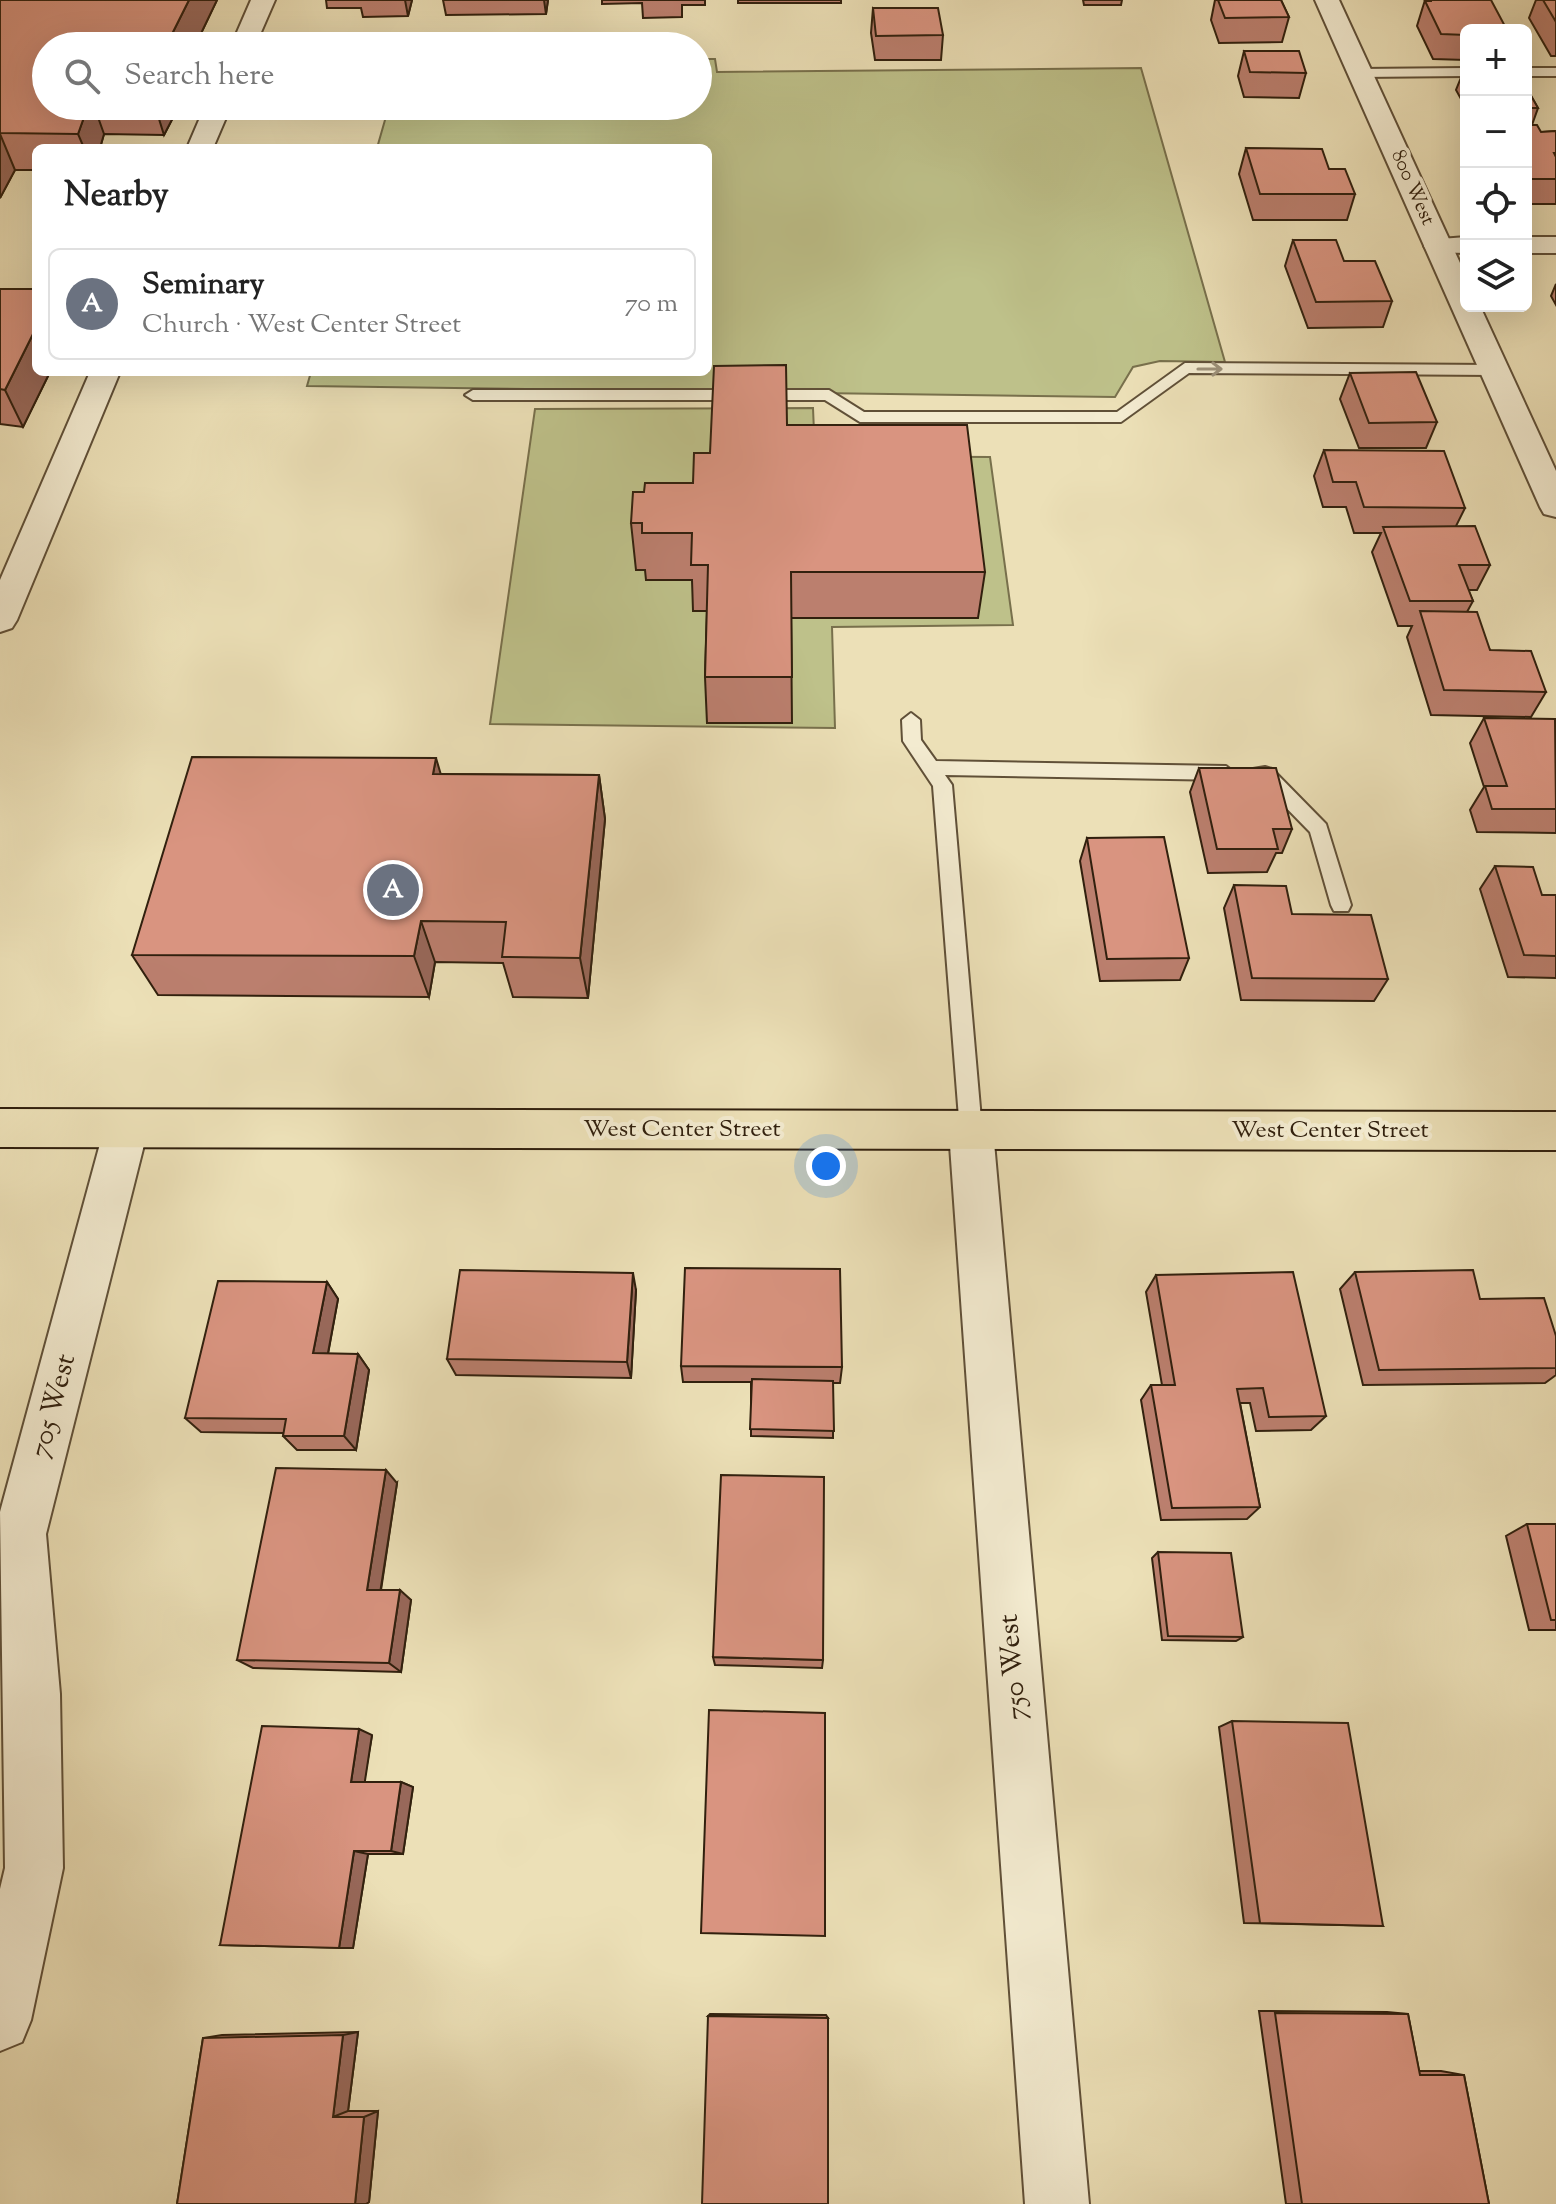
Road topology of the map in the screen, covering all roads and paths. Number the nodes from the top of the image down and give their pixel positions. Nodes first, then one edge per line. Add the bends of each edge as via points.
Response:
1 (263, 0) edge
2 (1327, 0) edge
3 (249, 32) edge
4 (1460, 72) edge
5 (1532, 72) edge
6 (1556, 72) edge
7 (1360, 73) junction
8 (212, 120) edge
9 (202, 144) edge
10 (1532, 245) edge
11 (1556, 245) edge
12 (1452, 246) edge
13 (1494, 370) junction
14 (103, 376) edge
15 (473, 395) dead end
16 (1556, 507) edge
17 (0, 620) edge
18 (911, 720) dead end
19 (931, 768) junction
20 (1341, 905) dead end
21 (0, 1128) edge
22 (126, 1129) junction
23 (971, 1131) junction
24 (1556, 1131) edge
25 (17, 1868) edge
26 (0, 2020) edge
27 (1057, 2204) edge

1 - 3 street
2 - 7 street, 800 West
4 - 7 lane
5 - 6 lane
7 - 12 street, 800 West
8 - 9 street
10 - 11 street
12 - 13 street, 800 West
15 -> 13 lane via 829,395 860,417 1121,417 1185,368
13 - 16 street, 800 West
14 - 17 street
18 - 19 lane via 912,741
19 - 20 lane via 1265,774 1319,829
19 - 23 lane via 942,785
21 - 22 main road, West Center Street
22 - 23 main road, West Center Street
22 - 25 street, 705 West via 20,1534 32,1694
23 - 24 main road, West Center Street
23 - 27 street, 750 West
25 - 26 street, 705 West

